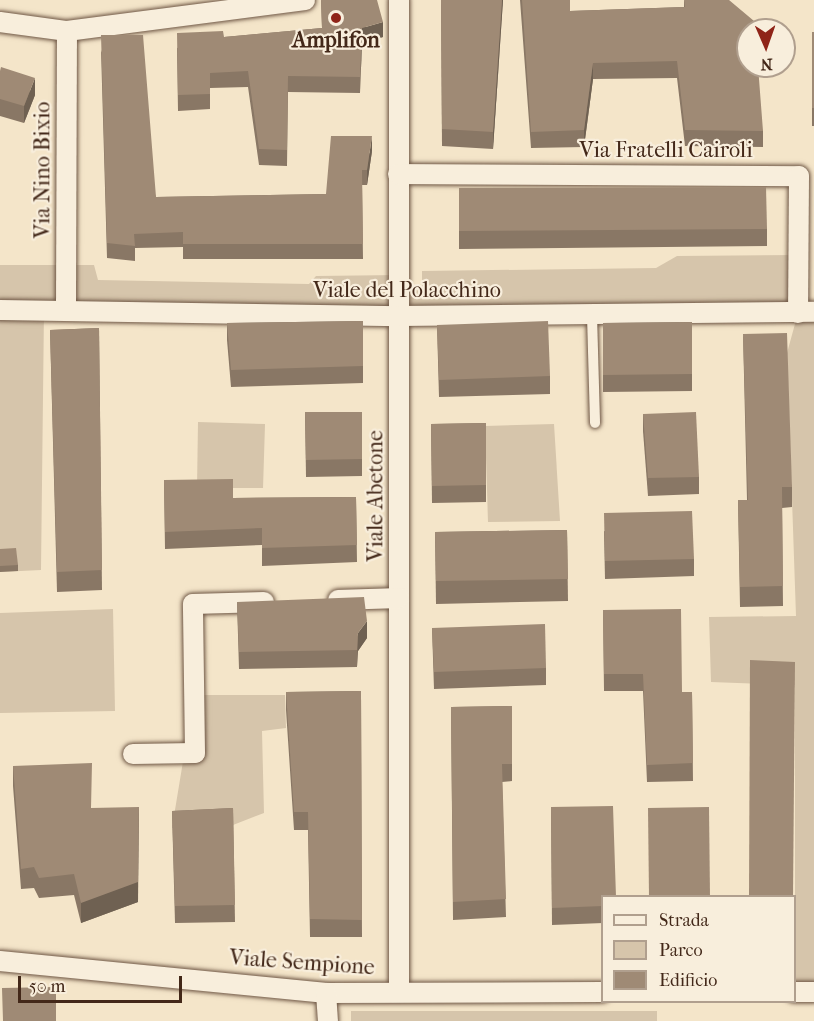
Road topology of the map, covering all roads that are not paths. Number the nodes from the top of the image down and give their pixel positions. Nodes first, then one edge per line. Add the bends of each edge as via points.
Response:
1 (305, 0) edge
2 (399, 0) edge
3 (0, 22) edge
4 (68, 31) junction
5 (398, 174) junction
6 (66, 309) junction
7 (0, 310) edge
8 (806, 313) edge
9 (592, 315) junction
10 (400, 316) junction
11 (595, 423) dead end
12 (399, 598) junction
13 (319, 600) edge
14 (285, 601) edge
15 (133, 754) dead end
16 (0, 961) edge
17 (399, 992) junction
18 (601, 992) edge
19 (796, 992) edge
20 (814, 992) edge
21 (326, 993) junction
22 (327, 1021) edge

1 - 4 street
2 - 5 street, Viale Abetone
3 - 4 street
4 - 6 street, Via Nino Bixio
5 - 8 street, Via Fratelli Cairoli via 799,176
5 - 10 street, Viale Abetone
6 - 7 street, Viale del Polacchino
6 - 10 street, Viale del Polacchino
8 - 9 street, Viale del Polacchino
9 - 10 street, Viale del Polacchino
9 - 11 lane
10 - 12 street, Viale Abetone
12 - 13 street
12 - 17 street, Viale Abetone
14 - 15 street via 193,604 195,753
16 - 21 street, Viale Sempione
17 - 18 street, Viale Sempione
17 - 21 street, Viale Sempione
19 - 20 street
21 - 22 street

